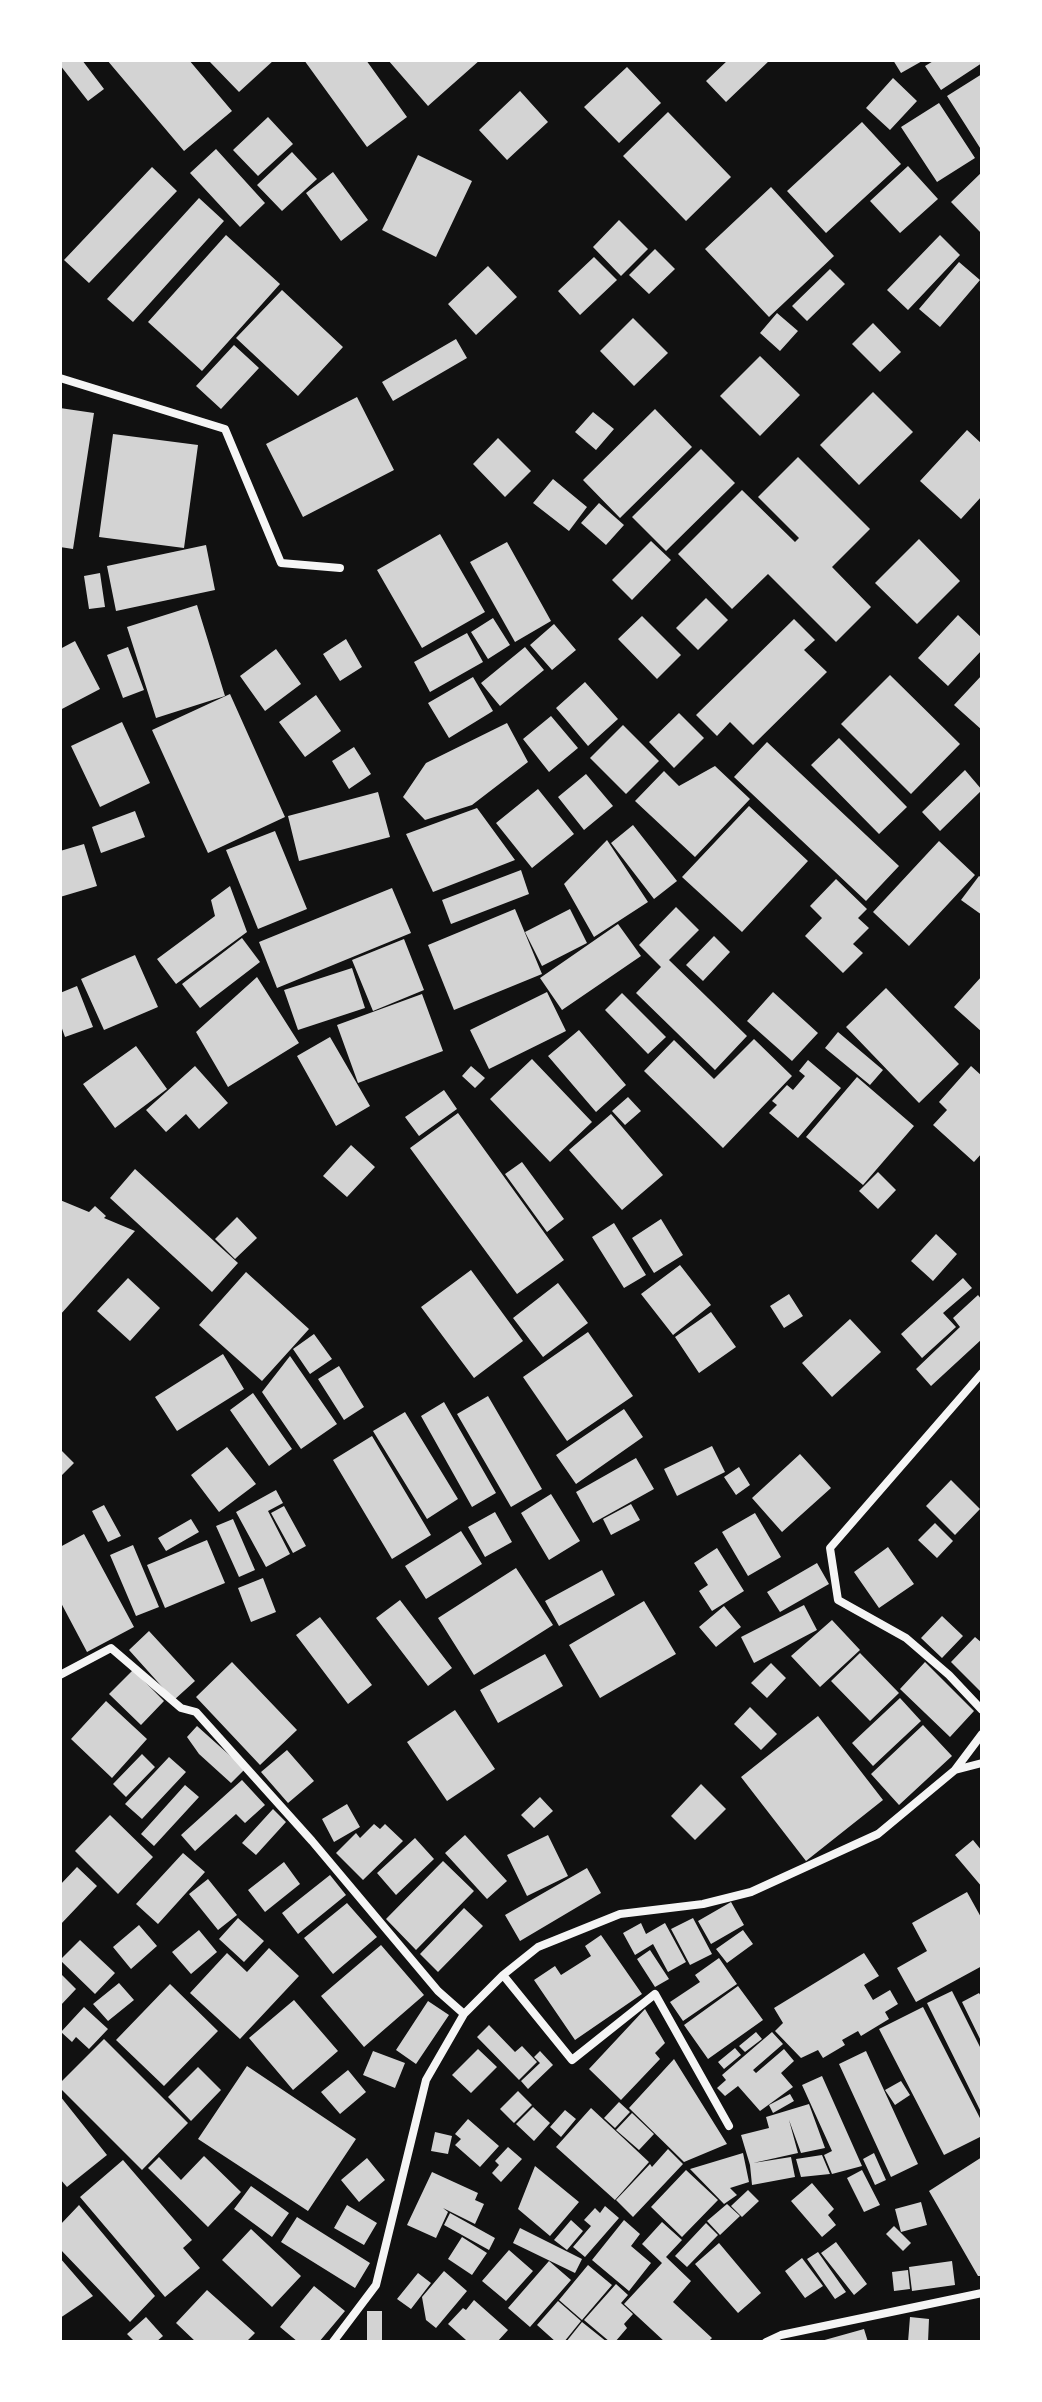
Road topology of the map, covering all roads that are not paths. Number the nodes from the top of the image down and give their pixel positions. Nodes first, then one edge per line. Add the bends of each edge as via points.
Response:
1 (60, 378) edge
2 (340, 568) dead end
3 (982, 1373) edge
4 (60, 1675) edge
5 (982, 1710) edge
6 (982, 1734) edge
7 (982, 1763) edge
8 (955, 1770) junction
9 (503, 1975) junction
10 (464, 2014) junction
11 (729, 2126) dead end
12 (982, 2293) edge
13 (341, 2334) junction
14 (333, 2342) edge
15 (349, 2342) edge
16 (766, 2342) edge

1 - 2 street via 225,429 281,563
3 - 5 street via 830,1548 838,1600 906,1638
4 - 10 street via 111,1648 181,1708 196,1712 438,1991
6 - 8 street
7 - 8 street
8 - 9 street via 878,1834 779,1880 703,1904 620,1914 538,1947
9 - 10 street
9 - 11 street via 572,2060 655,1994
10 - 13 street via 426,2080 376,2285
12 - 16 street
13 - 14 street
13 - 15 street

